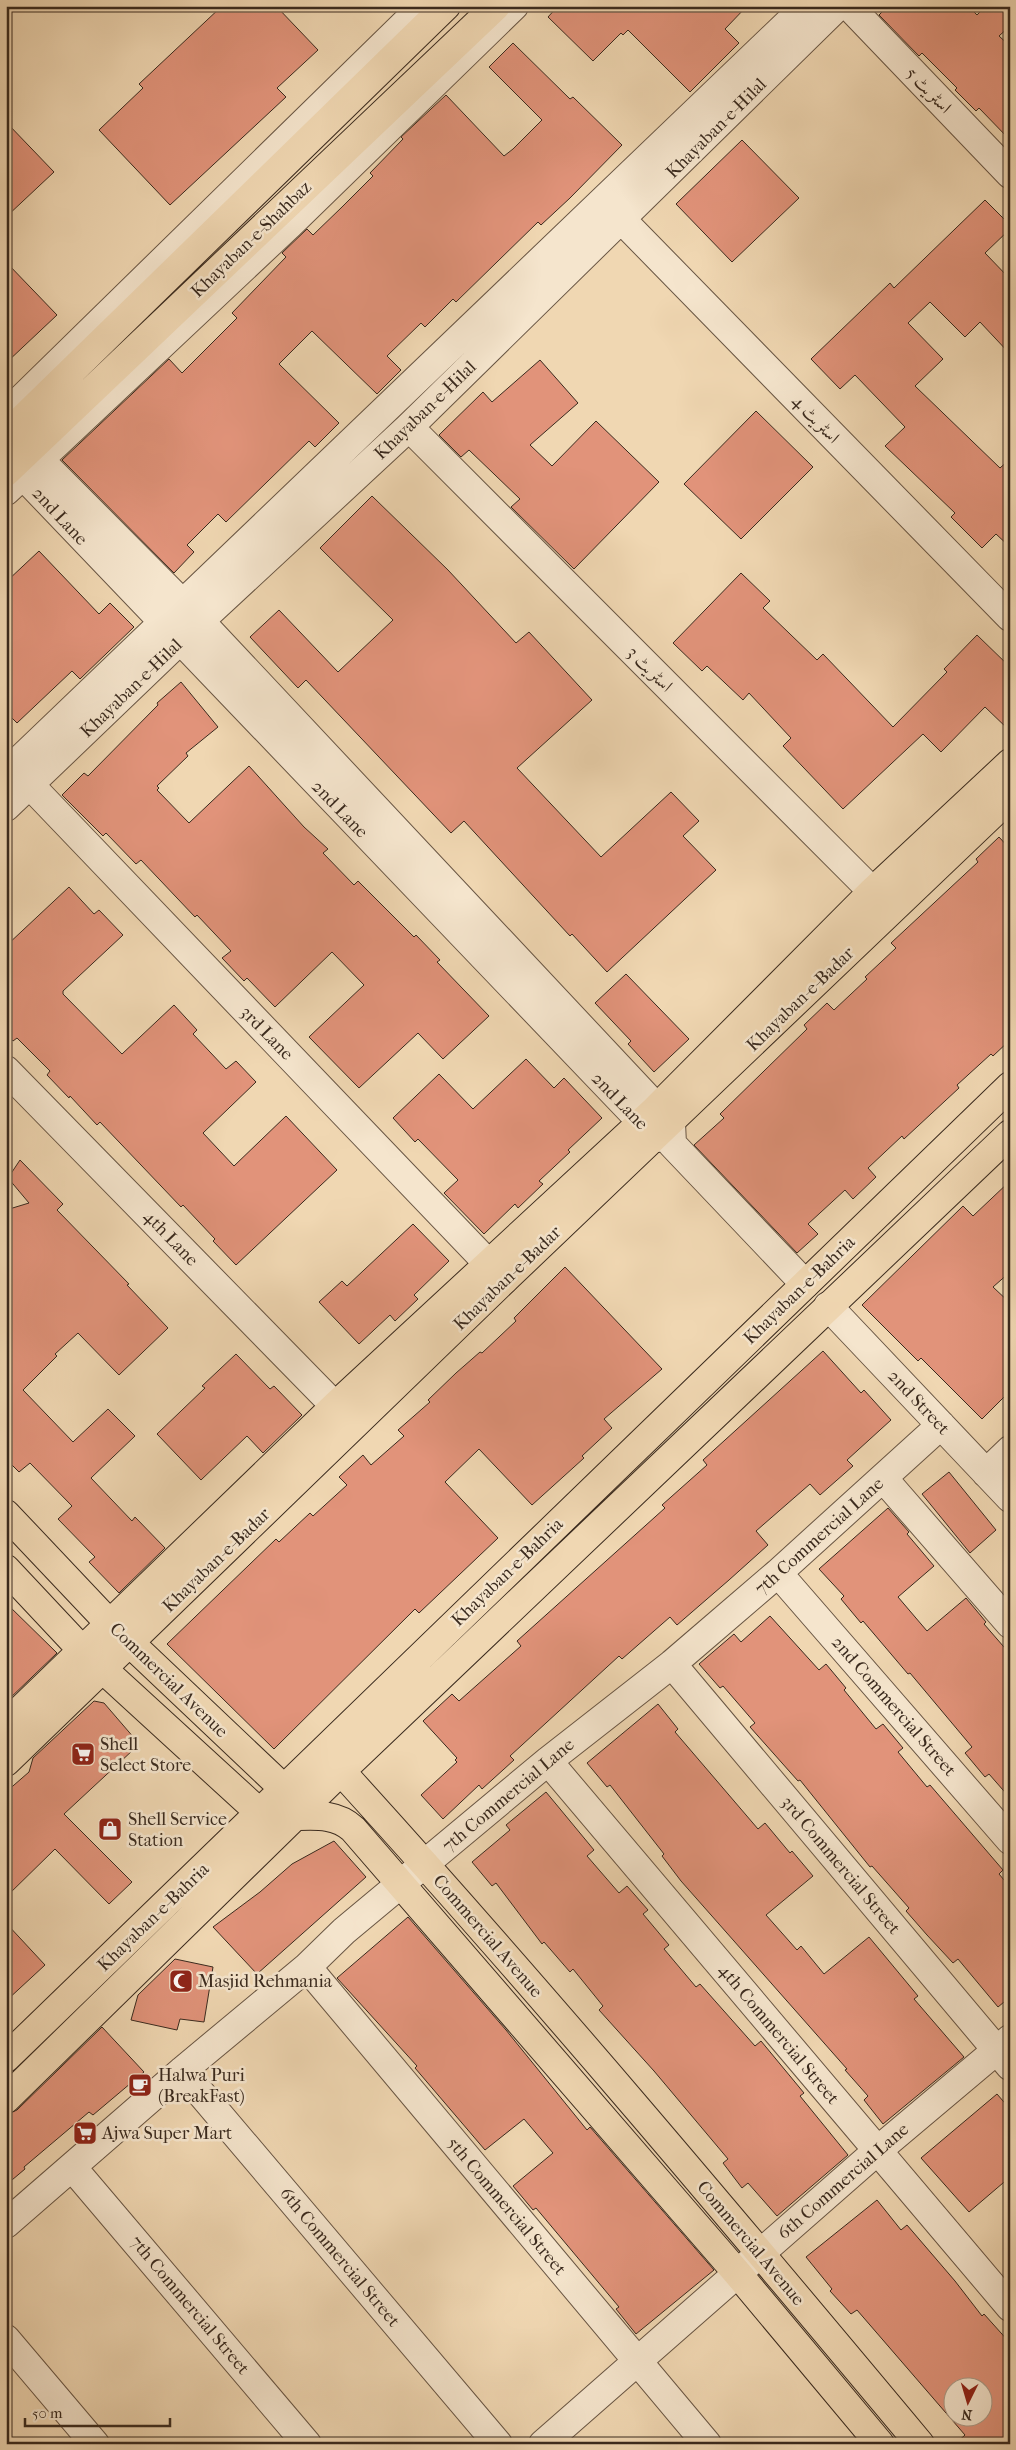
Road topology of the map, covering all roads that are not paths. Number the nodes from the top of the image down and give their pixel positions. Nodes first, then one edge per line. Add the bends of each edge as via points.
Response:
1 (424, 6) edge
2 (446, 6) edge
3 (496, 6) edge
4 (514, 6) edge
5 (806, 6) edge
6 (838, 6) edge
7 (849, 6) edge
8 (1010, 174) edge
9 (622, 220) junction
10 (578, 223) junction
11 (598, 244) junction
12 (6, 414) edge
13 (409, 427) junction
14 (6, 435) edge
15 (19, 469) edge
16 (191, 612) junction
17 (1010, 617) edge
18 (171, 632) junction
19 (1010, 763) edge
20 (18, 779) edge
21 (1010, 797) edge
22 (6, 807) edge
23 (873, 891) junction
24 (892, 910) junction
25 (6, 1070) edge
26 (1010, 1086) edge
27 (659, 1127) junction
28 (1010, 1134) edge
29 (496, 1272) junction
30 (805, 1284) junction
31 (828, 1306) junction
32 (335, 1406) junction
33 (941, 1425) junction
34 (1010, 1450) edge
35 (986, 1473) junction
36 (883, 1478) junction
37 (1010, 1498) edge
38 (6, 1514) edge
39 (550, 1531) junction
40 (571, 1551) junction
41 (6, 1569) edge
42 (778, 1573) junction
43 (1010, 1624) edge
44 (120, 1634) junction
45 (82, 1650) junction
46 (672, 1664) junction
47 (103, 1669) junction
48 (6, 1724) edge
49 (548, 1760) junction
50 (6, 1762) edge
51 (338, 1774) junction
52 (229, 1785) junction
53 (283, 1788) junction
54 (260, 1814) junction
55 (296, 1817) junction
56 (1010, 1840) edge
57 (225, 1847) junction
58 (425, 1863) junction
59 (401, 1884) junction
60 (307, 1967) junction
61 (1005, 2052) edge
62 (6, 2058) edge
63 (182, 2071) junction
64 (6, 2099) edge
65 (877, 2151) junction
66 (72, 2167) junction
67 (6, 2224) edge
68 (761, 2253) junction
69 (738, 2274) junction
70 (1010, 2307) edge
71 (6, 2339) edge
72 (637, 2361) junction
73 (95, 2444) edge
74 (307, 2444) edge
75 (498, 2444) edge
76 (543, 2444) edge
77 (707, 2444) edge
78 (880, 2444) edge
79 (920, 2444) edge

1 - 12 street
2 - 14 main road, Khayaban-e-Shahbaz
3 - 15 main road, Khayaban-e-Shahbaz
4 - 15 street via 290,224
5 - 10 street
6 - 9 street, Khayaban-e-Hilal
7 - 8 street, اسٹریٹ 5
9 - 11 street, Khayaban-e-Hilal
9 - 17 street, اسٹریٹ 4
10 - 11 street
10 - 16 street
11 - 13 street, Khayaban-e-Hilal
13 - 16 street, Khayaban-e-Hilal
13 - 23 street, اسٹریٹ 3
15 - 16 street
15 - 18 street, 2nd Lane
16 - 18 street, Khayaban-e-Hilal
16 - 27 street
18 - 20 street, Khayaban-e-Hilal
18 - 27 street, 2nd Lane
19 - 23 main road, Khayaban-e-Badar
20 - 22 street, Khayaban-e-Hilal
20 - 29 street, 3rd Lane
21 - 24 main road, Khayaban-e-Badar
23 - 24 street, اسٹریٹ 3
23 - 27 main road, Khayaban-e-Badar
24 - 27 main road, Khayaban-e-Badar
25 - 32 street, 4th Lane
26 - 30 main road, Khayaban-e-Bahria
27 - 29 main road, Khayaban-e-Badar
27 - 30 street
28 - 31 main road, Khayaban-e-Bahria
29 - 32 main road, Khayaban-e-Badar
29 - 44 main road, Khayaban-e-Badar
30 - 39 main road, Khayaban-e-Bahria
31 - 33 street, 2nd Street
31 - 40 main road, Khayaban-e-Bahria
32 - 44 main road, Khayaban-e-Badar
33 - 35 street, 2nd Street
33 - 36 street, 7th Commercial Lane
34 - 35 street
35 - 37 street, 2nd Street
36 - 42 street, 7th Commercial Lane
36 - 43 street
38 - 44 main road, Commercial Avenue
39 - 40 main road
39 - 53 main road, Khayaban-e-Bahria
40 - 51 main road, Khayaban-e-Bahria
41 - 45 main road, Commercial Avenue
42 - 46 street, 7th Commercial Lane
42 - 56 street, 2nd Commercial Street
44 - 45 main road, Khayaban-e-Badar
44 - 47 main road, Khayaban-e-Badar
44 - 53 main road, Commercial Avenue
45 - 47 main road, Commercial Avenue
45 - 48 main road, Khayaban-e-Badar
46 - 49 street, 7th Commercial Lane
46 - 61 street, 3rd Commercial Street
47 - 50 main road, Khayaban-e-Badar
47 - 52 main road, Commercial Avenue
49 - 58 street, 7th Commercial Lane
49 - 65 street, 4th Commercial Street
51 - 53 main road
51 - 55 main road, Khayaban-e-Bahria
51 - 58 main road, Commercial Avenue via 350,1780
52 - 54 main road, Commercial Avenue
52 - 57 main road via 230,1818
53 - 54 main road, Khayaban-e-Bahria
54 - 55 main road, Commercial Avenue
54 - 57 main road, Khayaban-e-Bahria
55 - 59 main road, Commercial Avenue via 321,1816 345,1822
55 - 64 main road, Khayaban-e-Bahria
57 - 62 main road, Khayaban-e-Bahria
58 - 59 street, 7th Commercial Lane
58 - 68 main road, Commercial Avenue
59 - 60 street, 7th Commercial Lane
59 - 69 main road, Commercial Avenue
60 - 63 street, 7th Commercial Lane
60 - 72 street, 5th Commercial Street
61 - 65 street, 6th Commercial Lane
63 - 66 street, 7th Commercial Lane
63 - 75 street, 6th Commercial Street
65 - 68 street, 6th Commercial Lane
65 - 70 street, 4th Commercial Street
66 - 67 street, 7th Commercial Lane
66 - 74 street, 7th Commercial Street
68 - 69 street, 6th Commercial Lane
68 - 79 main road, Commercial Avenue
69 - 72 street, 6th Commercial Lane
69 - 78 main road, Commercial Avenue
71 - 73 street
72 - 76 street, 6th Commercial Lane
72 - 77 street, 5th Commercial Street

